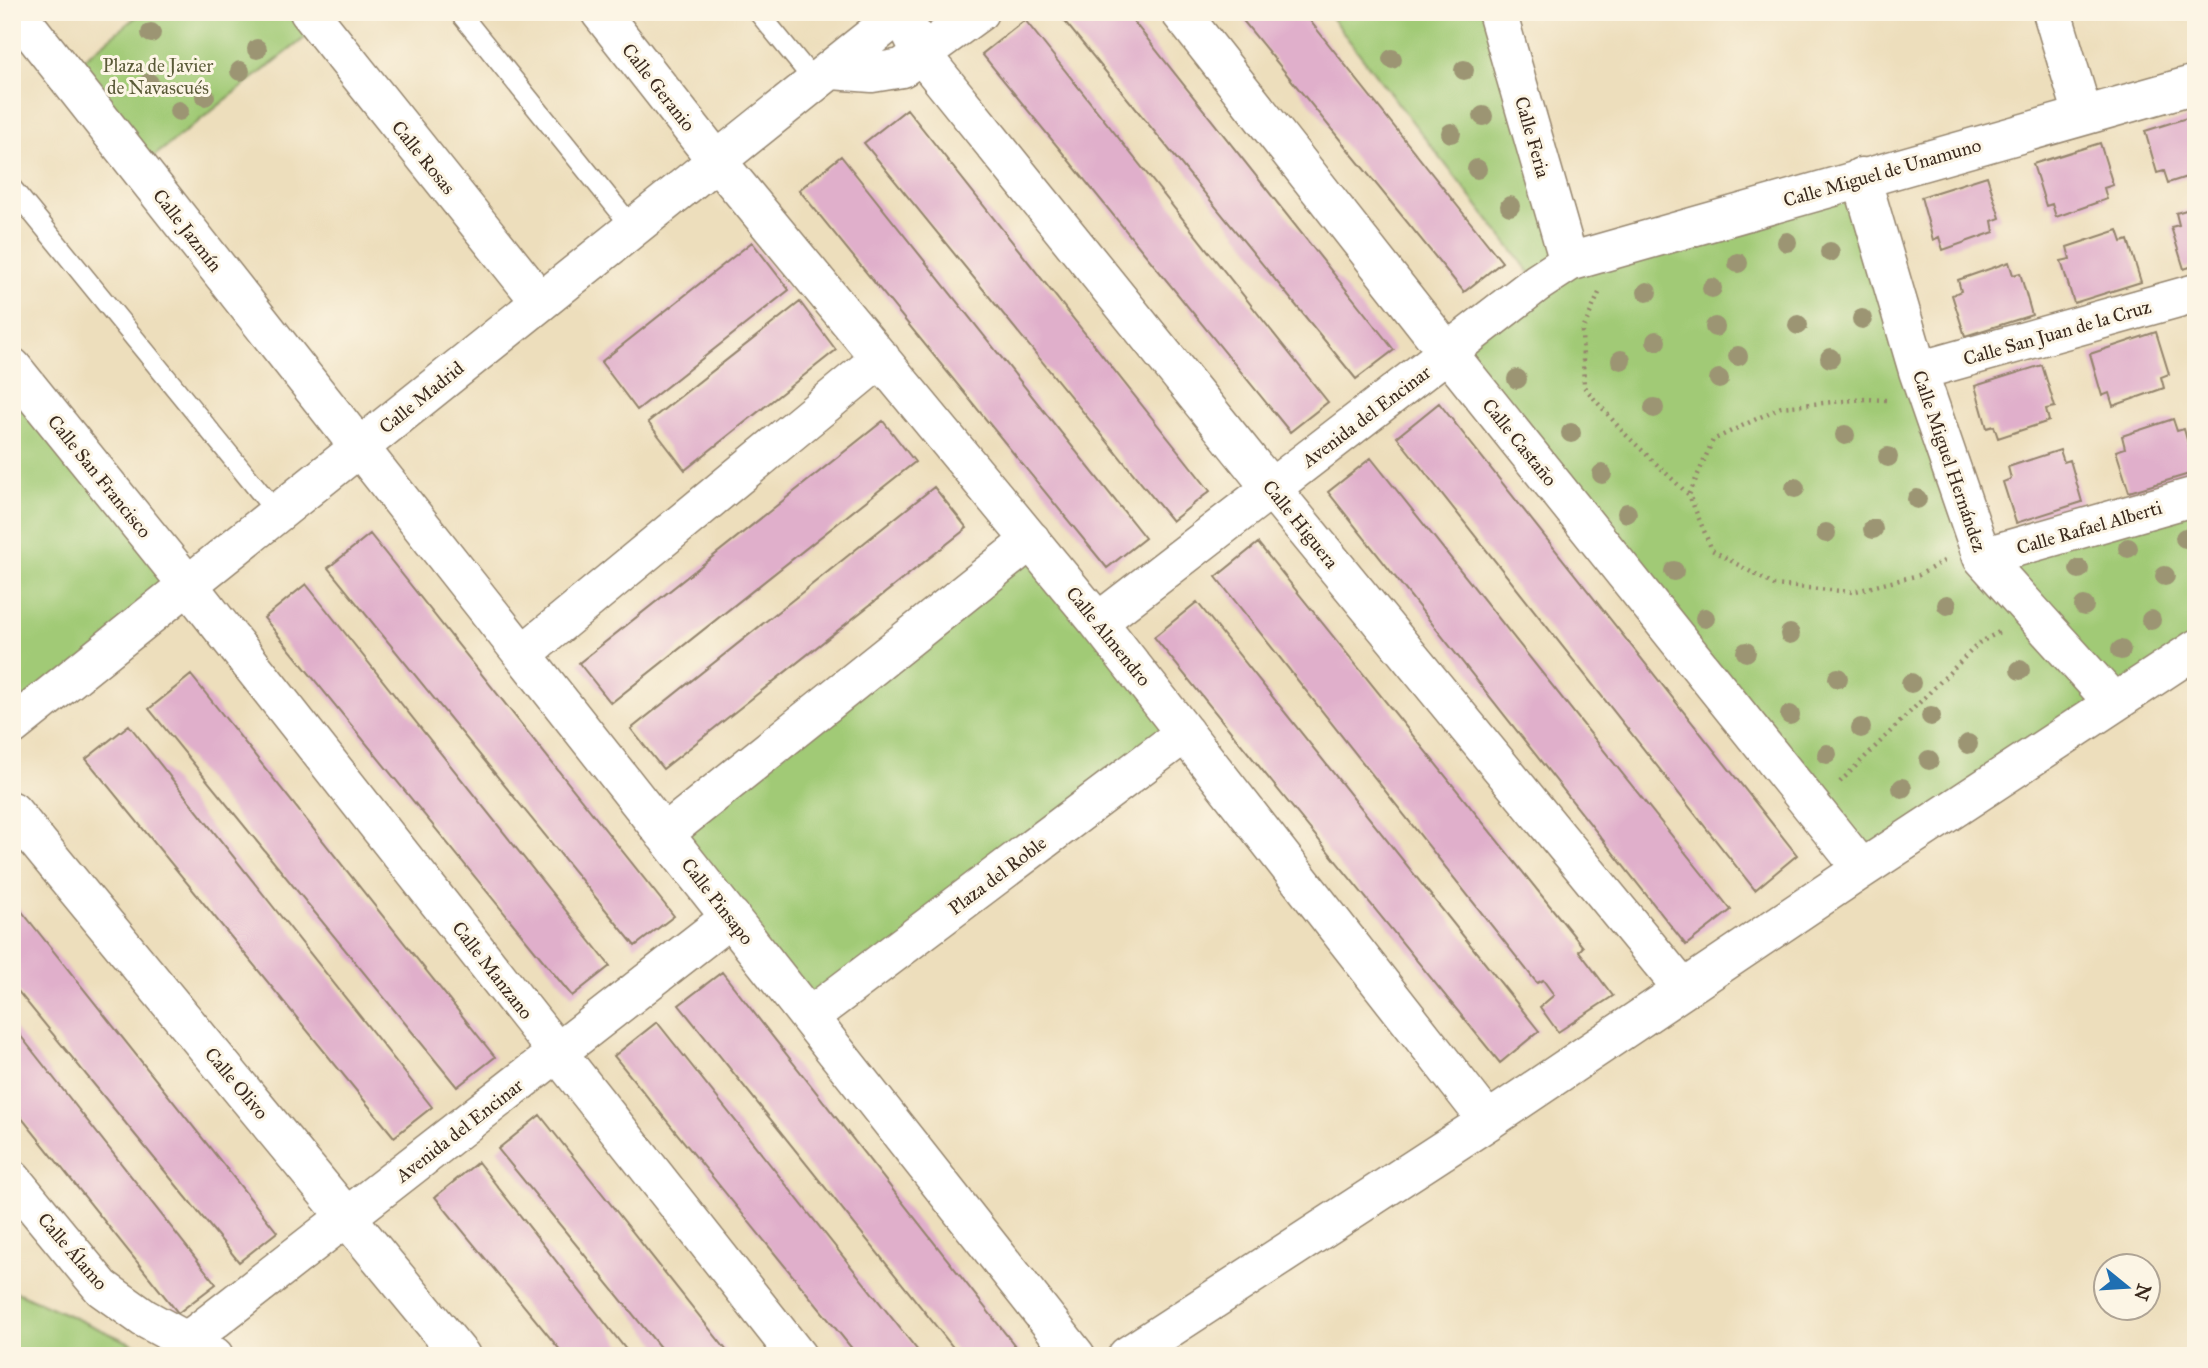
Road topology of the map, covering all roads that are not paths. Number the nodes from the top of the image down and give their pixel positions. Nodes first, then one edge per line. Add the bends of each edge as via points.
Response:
1 (16, 12) edge
2 (309, 12) edge
3 (459, 12) edge
4 (600, 12) edge
5 (758, 12) edge
6 (979, 12) edge
7 (1180, 12) edge
8 (1497, 12) edge
9 (2052, 12) edge
10 (901, 13) edge
11 (922, 55) junction
12 (824, 77) junction
13 (2196, 84) edge
14 (2083, 115) junction
15 (718, 161) junction
16 (1861, 177) junction
17 (12, 188) edge
18 (634, 228) junction
19 (1569, 262) junction
20 (2196, 293) edge
21 (540, 301) junction
22 (1448, 352) junction
23 (881, 358) junction
24 (12, 367) edge
25 (1923, 387) junction
26 (360, 447) junction
27 (1271, 488) junction
28 (2196, 496) edge
29 (277, 513) junction
30 (1031, 540) junction
31 (1980, 550) junction
32 (188, 585) junction
33 (1098, 622) junction
34 (2196, 649) edge
35 (523, 654) junction
36 (2114, 703) junction
37 (12, 726) edge
38 (1185, 733) junction
39 (12, 811) edge
40 (664, 834) junction
41 (1862, 869) junction
42 (731, 917) junction
43 (1683, 989) junction
44 (809, 1017) junction
45 (558, 1052) junction
46 (1488, 1121) junction
47 (12, 1179) edge
48 (348, 1216) junction
49 (200, 1349) edge
50 (461, 1356) edge
51 (797, 1356) edge
52 (1076, 1356) edge
53 (1127, 1356) edge

1 - 26 street, Calle Jazmín
2 - 21 street, Calle Rosas
3 - 18 lane
4 - 15 street, Calle Geranio
5 - 12 lane
6 - 11 street
7 - 22 street, Calle Castaño
8 - 19 street, Calle Feria
9 - 14 street
10 - 11 street, Calle Higuera
10 - 12 street, Calle Madrid
11 - 12 street via 902,68
11 - 27 street, Calle Higuera
12 - 15 street, Calle Madrid
13 - 14 street, Calle Miguel de Unamuno
14 - 16 street, Calle Miguel de Unamuno
15 - 18 street, Calle Madrid
15 - 23 street, Calle Almendro
16 - 19 street, Calle Miguel de Unamuno
16 - 25 street, Calle Miguel Hernández
17 - 29 lane
18 - 21 street, Calle Madrid
19 - 22 street, Avenida del Encinar
20 - 25 street, Calle San Juan de la Cruz
21 - 26 street, Calle Madrid
22 - 27 street, Avenida del Encinar
22 - 41 street, Calle Castaño
23 - 30 street, Calle Almendro
23 - 35 street
24 - 32 street, Calle San Francisco
25 - 31 street, Calle Miguel Hernández
26 - 29 street, Calle Madrid
26 - 35 street, Calle Pinsapo
27 - 33 street, Avenida del Encinar
27 - 43 street, Calle Higuera
28 - 31 street, Calle Rafael Alberti
29 - 32 street, Calle Madrid
30 - 33 street, Calle Almendro
30 - 40 street
31 - 36 street, Calle Miguel Hernández
32 - 37 street, Calle Madrid
32 - 45 street, Calle Manzano
33 - 38 street, Calle Almendro
34 - 36 street
35 - 40 street, Calle Pinsapo
36 - 41 street
38 - 44 street, Plaza del Roble
38 - 46 street, Calle Almendro
39 - 48 street, Calle Olivo
40 - 42 street, Calle Pinsapo
41 - 43 street
42 - 44 street, Calle Pinsapo
42 - 45 street, Avenida del Encinar
43 - 46 street
44 - 52 street, Calle Pinsapo
45 - 48 street, Avenida del Encinar
45 - 51 street, Calle Manzano
46 - 53 street
47 - 49 street, Calle Álamo via 102,1287 144,1318
48 - 49 street, Avenida del Encinar
48 - 50 street, Calle Olivo

